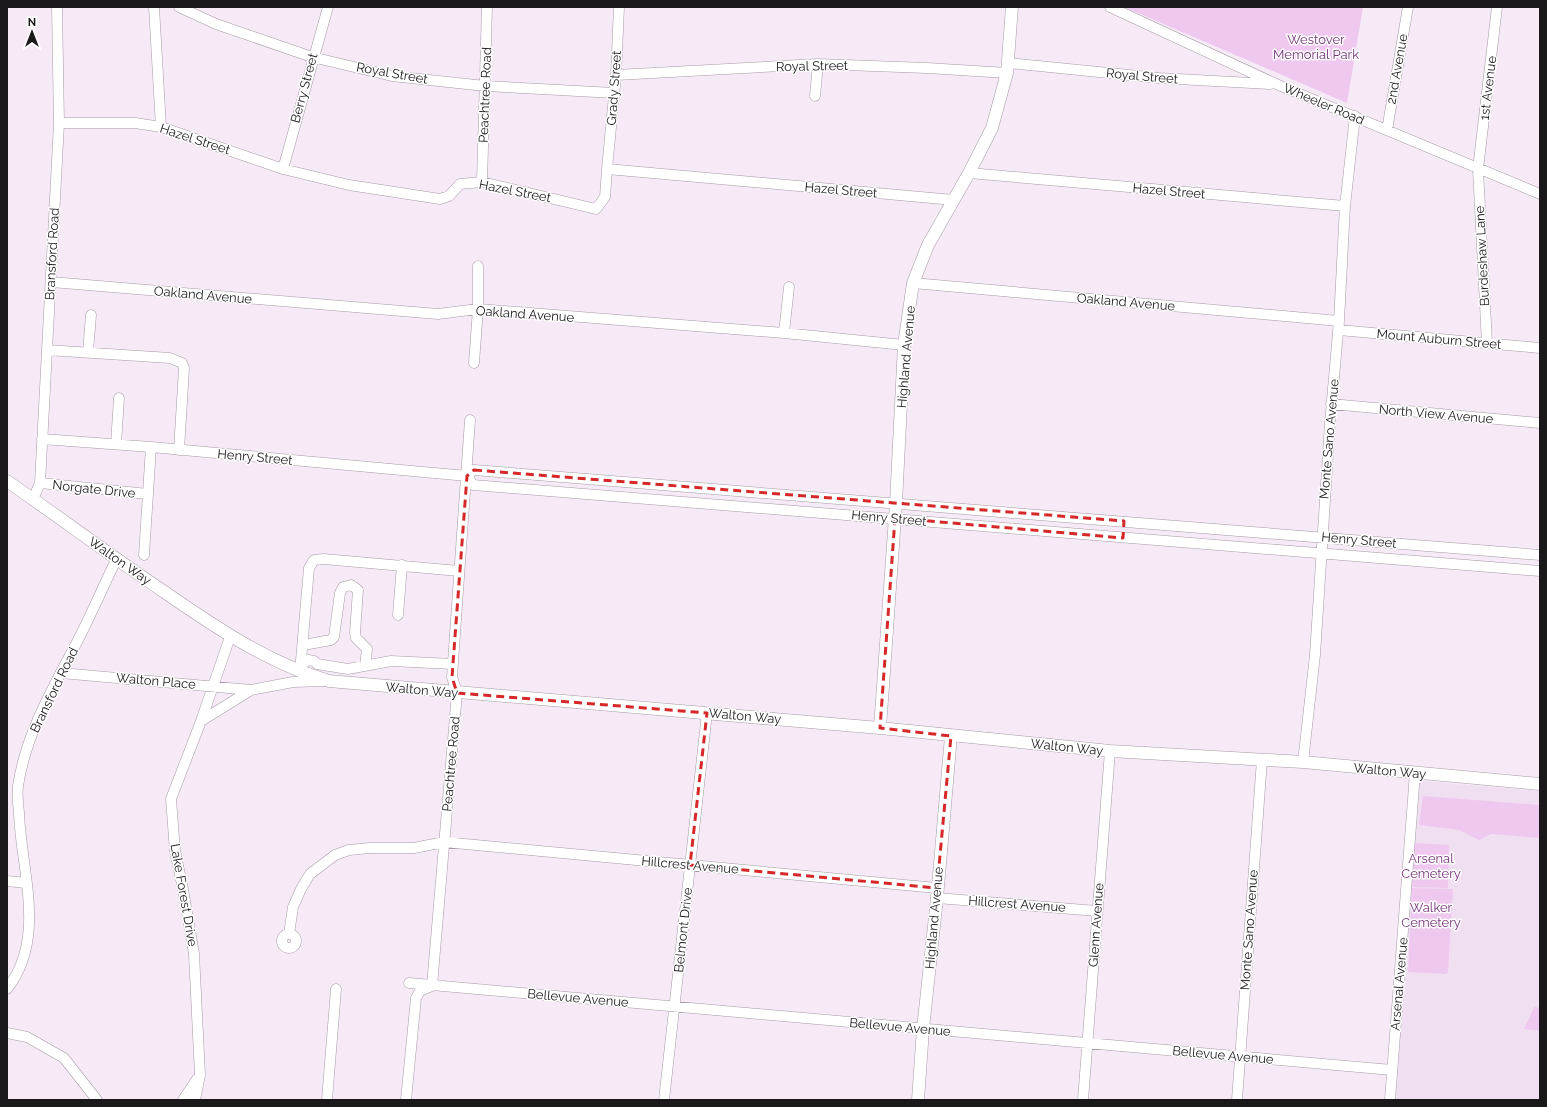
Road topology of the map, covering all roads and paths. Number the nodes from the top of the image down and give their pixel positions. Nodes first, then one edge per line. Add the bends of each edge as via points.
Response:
1 (57, 7) edge
2 (154, 7) edge
3 (179, 7) edge
4 (328, 7) edge
5 (487, 7) edge
6 (619, 7) edge
7 (1012, 7) edge
8 (1110, 7) edge
9 (1408, 7) edge
10 (1497, 7) edge
11 (312, 58) junction
12 (818, 64) junction
13 (1008, 68) junction
14 (616, 75) junction
15 (1276, 84) junction
16 (485, 86) junction
17 (614, 93) junction
18 (815, 96) dead end
19 (1355, 116) junction
20 (59, 123) junction
21 (161, 127) junction
22 (1387, 130) junction
23 (283, 169) junction
24 (607, 169) junction
25 (1478, 169) junction
26 (969, 174) junction
27 (482, 182) junction
28 (1540, 194) edge
29 (954, 200) junction
30 (1345, 206) junction
31 (478, 266) dead end
32 (51, 282) junction
33 (913, 284) junction
34 (789, 287) dead end
35 (478, 309) junction
36 (91, 315) dead end
37 (1339, 326) junction
38 (784, 333) junction
39 (1486, 343) junction
40 (904, 345) junction
41 (1540, 348) edge
42 (47, 350) junction
43 (88, 352) junction
44 (474, 363) dead end
45 (119, 398) dead end
46 (1331, 404) junction
47 (470, 420) dead end
48 (1540, 423) edge
49 (42, 439) junction
50 (116, 444) junction
51 (151, 447) junction
52 (179, 450) junction
53 (467, 476) junction
54 (567, 478) junction
55 (7, 481) edge
56 (40, 483) junction
57 (565, 492) junction
58 (732, 492) junction
59 (148, 494) junction
60 (34, 499) junction
61 (896, 503) junction
62 (731, 505) junction
63 (1047, 514) junction
64 (895, 518) junction
65 (1124, 521) junction
66 (1216, 528) junction
67 (1047, 531) junction
68 (1322, 536) junction
69 (1123, 538) junction
70 (1215, 546) junction
71 (1501, 551) junction
72 (1320, 554) junction
73 (1540, 554) edge
74 (144, 555) dead end
75 (116, 560) junction
76 (402, 565) junction
77 (1500, 568) junction
78 (460, 570) junction
79 (1540, 571) edge
80 (398, 615) dead end
81 (230, 637) junction
82 (303, 645) junction
83 (453, 664) junction
84 (365, 666) junction
85 (301, 668) junction
86 (61, 673) junction
87 (330, 681) junction
88 (212, 687) junction
89 (255, 688) junction
90 (457, 693) junction
91 (707, 713) junction
92 (201, 721) junction
93 (880, 728) junction
94 (950, 736) junction
95 (1110, 751) junction
96 (1262, 760) junction
97 (1303, 762) junction
98 (1415, 773) junction
99 (1540, 784) edge
100 (444, 842) junction
101 (690, 865) junction
102 (7, 881) edge
103 (26, 882) junction
104 (937, 893) junction
105 (1097, 910) junction
106 (289, 934) dead end
107 (409, 984) dead end
108 (432, 986) junction
109 (7, 989) edge
110 (336, 989) dead end
111 (674, 1007) junction
112 (923, 1029) junction
113 (7, 1033) edge
114 (1087, 1043) junction
115 (1240, 1056) junction
116 (1392, 1070) junction
117 (200, 1075) junction
118 (97, 1100) edge
119 (184, 1100) edge
120 (195, 1100) edge
121 (327, 1100) edge
122 (406, 1100) edge
123 (664, 1100) edge
124 (918, 1100) edge
125 (1083, 1100) edge
126 (1237, 1100) edge
127 (1390, 1100) edge

1 - 20 street, Bransford Road
2 - 21 street
3 - 11 street, Royal Street via 216,24
4 - 11 street, Berry Street
5 - 16 street, Peachtree Road
6 - 14 street, Grady Street
7 - 13 main road, Highland Avenue
8 - 15 street, Wheeler Road
9 - 22 street, 2nd Avenue
10 - 25 street, 1st Avenue
11 - 16 street, Royal Street via 392,76
11 - 23 street, Berry Street
12 - 13 street, Royal Street
12 - 14 street, Royal Street
12 - 18 street
13 - 15 street, Royal Street
13 - 26 main road, Highland Avenue via 992,128
14 - 17 street, Grady Street
15 - 19 street, Wheeler Road
16 - 17 street, Royal Street
16 - 27 street, Peachtree Road
17 - 24 street, Grady Street
19 - 22 street, Wheeler Road
19 - 30 street, Monte Sano Avenue
20 - 21 street, Hazel Street via 136,123
20 - 32 street, Bransford Road
21 - 23 street, Hazel Street
22 - 25 street, Wheeler Road
23 - 27 street, Hazel Street via 349,185 440,199 449,196 460,184
24 - 27 street, Hazel Street via 605,197 596,208
24 - 29 street, Hazel Street
25 - 28 street, Wheeler Road
25 - 39 street, Burdeshaw Lane
26 - 29 main road, Highland Avenue
26 - 30 street, Hazel Street
29 - 33 main road, Highland Avenue via 928,245
30 - 37 street, Monte Sano Avenue
31 - 35 street
32 - 35 street, Oakland Avenue via 438,314
32 - 42 street, Bransford Road
33 - 37 street, Oakland Avenue
33 - 40 main road, Highland Avenue
34 - 38 street
35 - 38 street, Oakland Avenue
35 - 44 street
36 - 43 street
37 - 39 street, Mount Auburn Street
37 - 46 street, Monte Sano Avenue
38 - 40 street, Oakland Avenue
39 - 41 street, Mount Auburn Street
40 - 61 main road, Highland Avenue
42 - 43 street
42 - 49 street, Bransford Road
43 - 52 street via 170,358 182,363 184,368
45 - 50 street
46 - 48 street, North View Avenue
46 - 68 street, Monte Sano Avenue
47 - 53 street, Peachtree Road
49 - 50 street, Henry Street
49 - 56 street, Bransford Road
50 - 51 street, Henry Street
51 - 52 street, Henry Street
51 - 59 street
52 - 53 street, Henry Street
53 - 54 street, Henry Street via 474,470
53 - 57 street, Henry Street via 473,485
53 - 78 street, Peachtree Road
54 - 57 street
54 - 58 street, Henry Street
55 - 60 main road, Walton Way
56 - 59 street, Norgate Drive
56 - 60 street, Bransford Road
57 - 62 street, Henry Street
58 - 61 street, Henry Street
58 - 62 street
59 - 74 street
60 - 75 main road, Walton Way
61 - 63 street, Henry Street
61 - 64 main road, Highland Avenue
62 - 64 street, Henry Street
63 - 65 street, Henry Street
63 - 67 street
64 - 67 street, Henry Street
64 - 93 main road, Highland Avenue
65 - 66 street, Henry Street
65 - 69 street
66 - 68 street, Henry Street
66 - 70 street
67 - 69 street, Henry Street
68 - 71 street, Henry Street
68 - 72 street, Monte Sano Avenue
69 - 70 street, Henry Street
70 - 72 street, Henry Street
71 - 73 street, Henry Street
71 - 77 street
72 - 77 street, Henry Street
72 - 97 street, Monte Sano Avenue via 1315,655
75 - 81 main road, Walton Way
75 - 86 street, Bransford Road
76 - 78 street
76 - 80 street
76 - 82 street via 314,560 309,568
77 - 79 street, Henry Street
78 - 83 street, Peachtree Road
81 - 85 main road, Walton Way
81 - 88 street, Lake Forest Drive
82 - 84 street via 331,640 334,637 340,593 343,587 351,585 358,590 355,633 356,638 367,649
82 - 85 street
83 - 84 street via 391,661
83 - 90 street, Peachtree Road via 452,677
84 - 85 street via 348,669 308,660
85 - 87 main road, Walton Way
86 - 88 street, Walton Place
86 - 103 street, Bransford Road via 35,722 18,787 19,824
87 - 89 street via 293,682
87 - 90 main road, Walton Way
88 - 89 street, Walton Place
88 - 92 street, Lake Forest Drive
89 - 92 street
90 - 91 main road, Walton Way
90 - 100 street, Peachtree Road
91 - 93 main road, Walton Way
91 - 101 street, Belmont Drive
92 - 117 street, Lake Forest Drive via 171,799 175,851 194,954
93 - 94 main road, Walton Way
94 - 95 main road, Walton Way
94 - 104 main road, Highland Avenue
95 - 96 main road, Walton Way
95 - 105 street, Glenn Avenue
96 - 97 main road, Walton Way
96 - 115 street, Monte Sano Avenue
97 - 98 main road, Walton Way
98 - 99 main road, Walton Way
98 - 116 street, Arsenal Avenue
100 - 101 street, Hillcrest Avenue
100 - 106 street, Hillcrest Avenue via 414,848 363,848 334,855 310,874 300,889 293,907
100 - 108 street, Peachtree Road
101 - 104 street, Hillcrest Avenue
101 - 111 street, Belmont Drive
102 - 103 street
103 - 109 street, Bransford Road via 30,929 24,958
104 - 105 street, Hillcrest Avenue
104 - 112 main road, Highland Avenue
105 - 114 street, Glenn Avenue
107 - 108 street, Bellevue Avenue
108 - 111 street, Bellevue Avenue
108 - 122 street via 420,991 416,998
110 - 121 street
111 - 112 street, Bellevue Avenue
111 - 123 street, Belmont Drive
112 - 114 street, Bellevue Avenue
112 - 124 main road, Highland Avenue
113 - 118 street via 27,1037 64,1058
114 - 115 street, Bellevue Avenue
114 - 125 street, Glenn Avenue
115 - 116 street, Bellevue Avenue
115 - 126 street, Monte Sano Avenue
116 - 127 street, Arsenal Avenue
117 - 119 street
117 - 120 street, Lake Forest Drive

